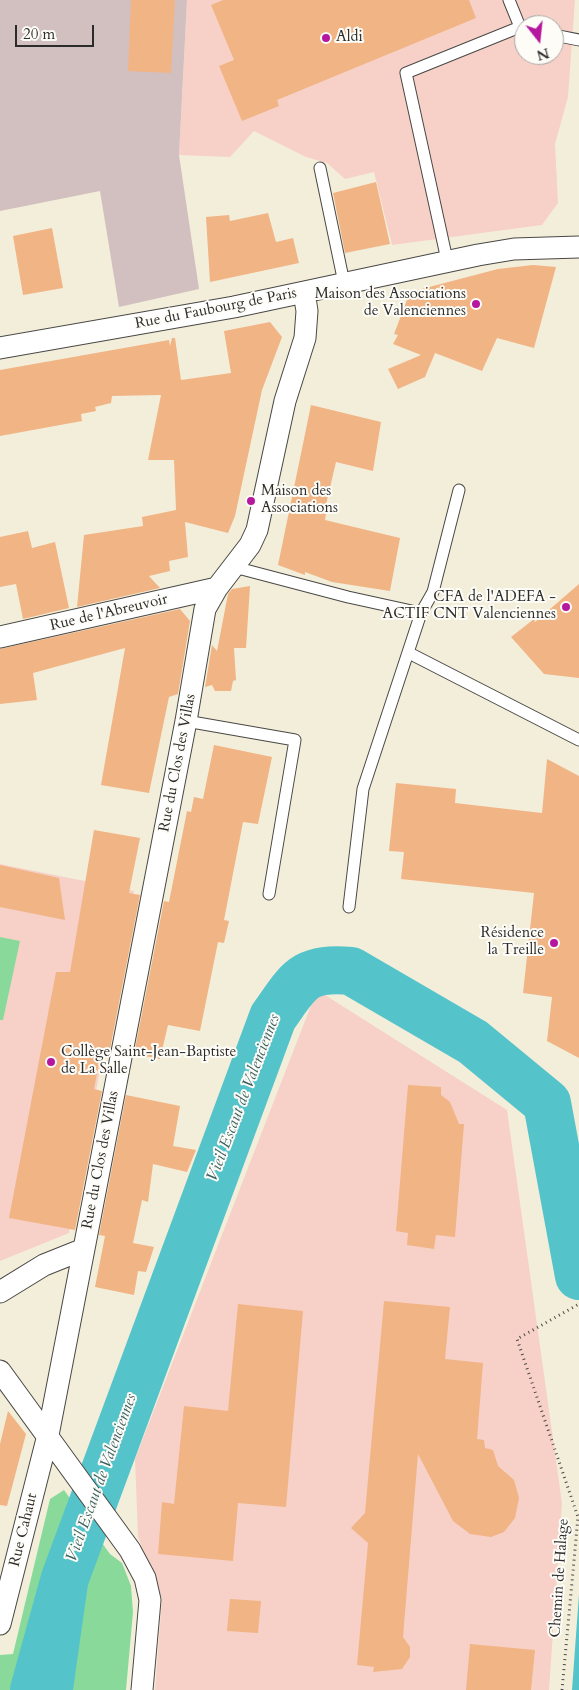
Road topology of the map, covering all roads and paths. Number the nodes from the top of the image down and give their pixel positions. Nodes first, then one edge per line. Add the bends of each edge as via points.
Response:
1 (508, 0) edge
2 (516, 15) edge
3 (514, 31) edge
4 (564, 37) edge
5 (579, 40) edge
6 (320, 168) dead end
7 (579, 247) edge
8 (447, 260) junction
9 (344, 283) junction
10 (304, 292) junction
11 (0, 348) edge
12 (459, 490) dead end
13 (234, 567) junction
14 (217, 588) junction
15 (421, 613) junction
16 (0, 637) edge
17 (409, 654) junction
18 (186, 721) junction
19 (579, 740) edge
20 (269, 894) dead end
21 (349, 907) dead end
22 (84, 1249) junction
23 (0, 1292) edge
24 (579, 1304) edge
25 (0, 1370) edge
26 (48, 1436) junction
27 (0, 1624) edge
28 (142, 1690) edge
29 (562, 1690) edge

1 - 2 lane
3 - 8 lane via 406,73
4 - 5 lane
6 - 9 lane
7 - 8 street, Rue du Faubourg de Paris via 514,249
8 - 9 street, Rue du Faubourg de Paris
9 - 10 street, Rue du Faubourg de Paris
10 - 11 street, Rue du Faubourg de Paris via 226,309
10 - 13 street, Rue du Clos des Villas via 306,338 285,401 257,530
12 - 15 lane via 433,592
13 - 14 street, Rue du Clos des Villas
13 - 15 lane
14 - 16 street, Rue de l'Abreuvoir
14 - 18 street, Rue du Clos des Villas via 204,616
15 - 17 lane
17 - 19 lane
17 - 21 lane via 363,789
18 - 20 lane via 295,740
18 - 22 street, Rue du Clos des Villas
22 - 23 street, Rue du Clos des Villas via 44,1265
22 - 26 street, Rue du Clos des Villas
24 - 29 path, Chemin de Halage via 517,1339 578,1517
25 - 26 street
26 - 27 street, Rue Cahaut
26 - 28 street via 130,1550 145,1578 150,1600

